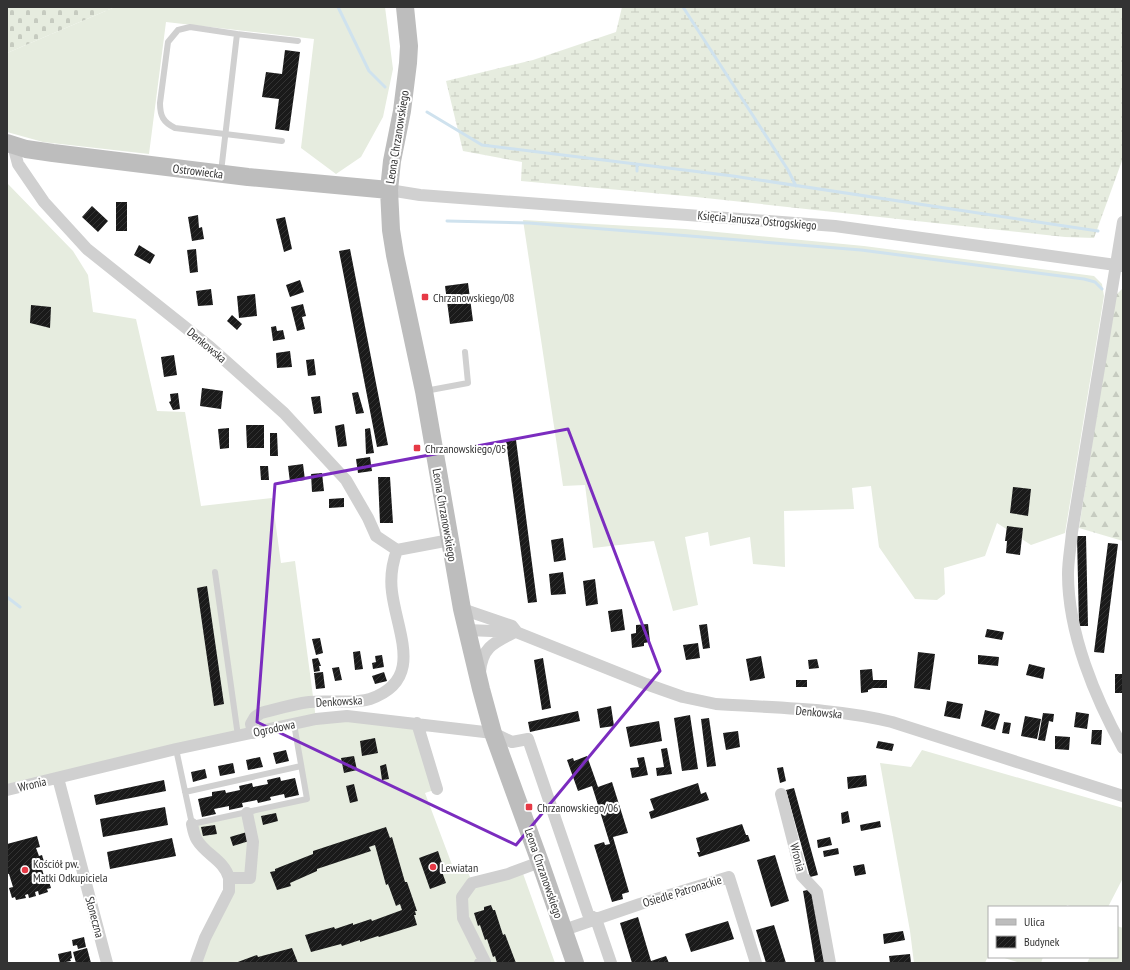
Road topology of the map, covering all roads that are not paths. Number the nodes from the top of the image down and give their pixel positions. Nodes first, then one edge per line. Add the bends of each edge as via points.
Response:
1 (405, 7) edge
2 (237, 34) junction
3 (298, 41) dead end
4 (226, 133) junction
5 (282, 141) dead end
6 (10, 144) edge
7 (221, 174) junction
8 (389, 190) junction
9 (1123, 222) edge
10 (1120, 265) edge
11 (465, 352) dead end
12 (424, 391) junction
13 (450, 540) junction
14 (397, 550) junction
15 (214, 572) dead end
16 (462, 609) junction
17 (467, 630) junction
18 (516, 632) junction
19 (479, 680) junction
20 (417, 723) junction
21 (294, 724) junction
22 (253, 733) junction
23 (493, 733) junction
24 (238, 736) junction
25 (1123, 748) edge
26 (176, 749) junction
27 (301, 766) junction
28 (58, 778) junction
29 (437, 788) dead end
30 (7, 790) edge
31 (185, 792) junction
32 (781, 794) dead end
33 (1123, 796) edge
34 (246, 813) junction
35 (192, 824) junction
36 (540, 862) junction
37 (229, 878) junction
38 (596, 920) junction
39 (564, 930) junction
40 (107, 963) edge
41 (196, 963) edge
42 (480, 963) edge
43 (575, 963) edge
44 (611, 963) edge
45 (756, 963) edge
46 (830, 963) edge

1 - 8 street, Leona Chrzanowskiego via 408,63
2 - 3 lane
2 - 4 lane
2 - 4 lane via 190,27 174,33 168,42 160,102 162,119 175,128
4 - 5 lane
4 - 7 lane
6 - 7 street, Ostrowiecka via 53,153
6 - 14 street, Denkowska via 18,164 44,202 87,249 210,347 284,413 346,480 376,536
7 - 8 street, Ostrowiecka
8 - 10 street, Księcia Janusza Ostrogskiego via 420,195 835,226
8 - 12 street, Leona Chrzanowskiego via 391,230
9 - 10 street via 1119,244
10 - 25 street via 1072,532 1068,574 1072,614 1090,680
11 - 12 lane via 468,383
12 - 13 street, Leona Chrzanowskiego
13 - 14 street
13 - 16 street, Leona Chrzanowskiego
14 - 22 street, Denkowska via 391,565 392,591 404,654 400,677 394,686 368,700 309,702 261,713 251,724
15 - 24 lane
16 - 17 street, Leona Chrzanowskiego
16 - 18 street, Denkowska via 512,626
17 - 18 street, Denkowska
17 - 19 street, Leona Chrzanowskiego
18 - 19 street via 489,647 481,662
18 - 33 street, Denkowska via 683,697 716,704 865,716 914,729
19 - 23 street, Leona Chrzanowskiego
20 - 21 street, Ogrodowa via 347,716
20 - 23 street, Ogrodowa
20 - 29 street
21 - 22 street, Ogrodowa
21 - 27 lane
22 - 24 street, Ogrodowa
23 - 36 street, Leona Chrzanowskiego
23 - 38 street, Ogrodowa via 512,742 528,739 588,914
24 - 26 street, Ogrodowa
26 - 28 street, Ogrodowa
26 - 31 lane
27 - 31 lane
27 - 34 lane via 307,799
28 - 30 street, Wronia
28 - 40 street, Słoneczna
31 - 35 lane
32 - 46 street, Wronia via 802,876 817,892
34 - 35 lane
34 - 37 street via 253,842 250,878
35 - 37 street via 196,839 227,870
36 - 39 street, Leona Chrzanowskiego
36 - 42 street via 508,874 472,883 462,896 463,918 485,962
37 - 41 street via 229,891 204,938
38 - 39 street, Osiedle Patronackie
38 - 44 street
38 - 45 street, Osiedle Patronackie via 640,904 729,878
39 - 43 street, Leona Chrzanowskiego

